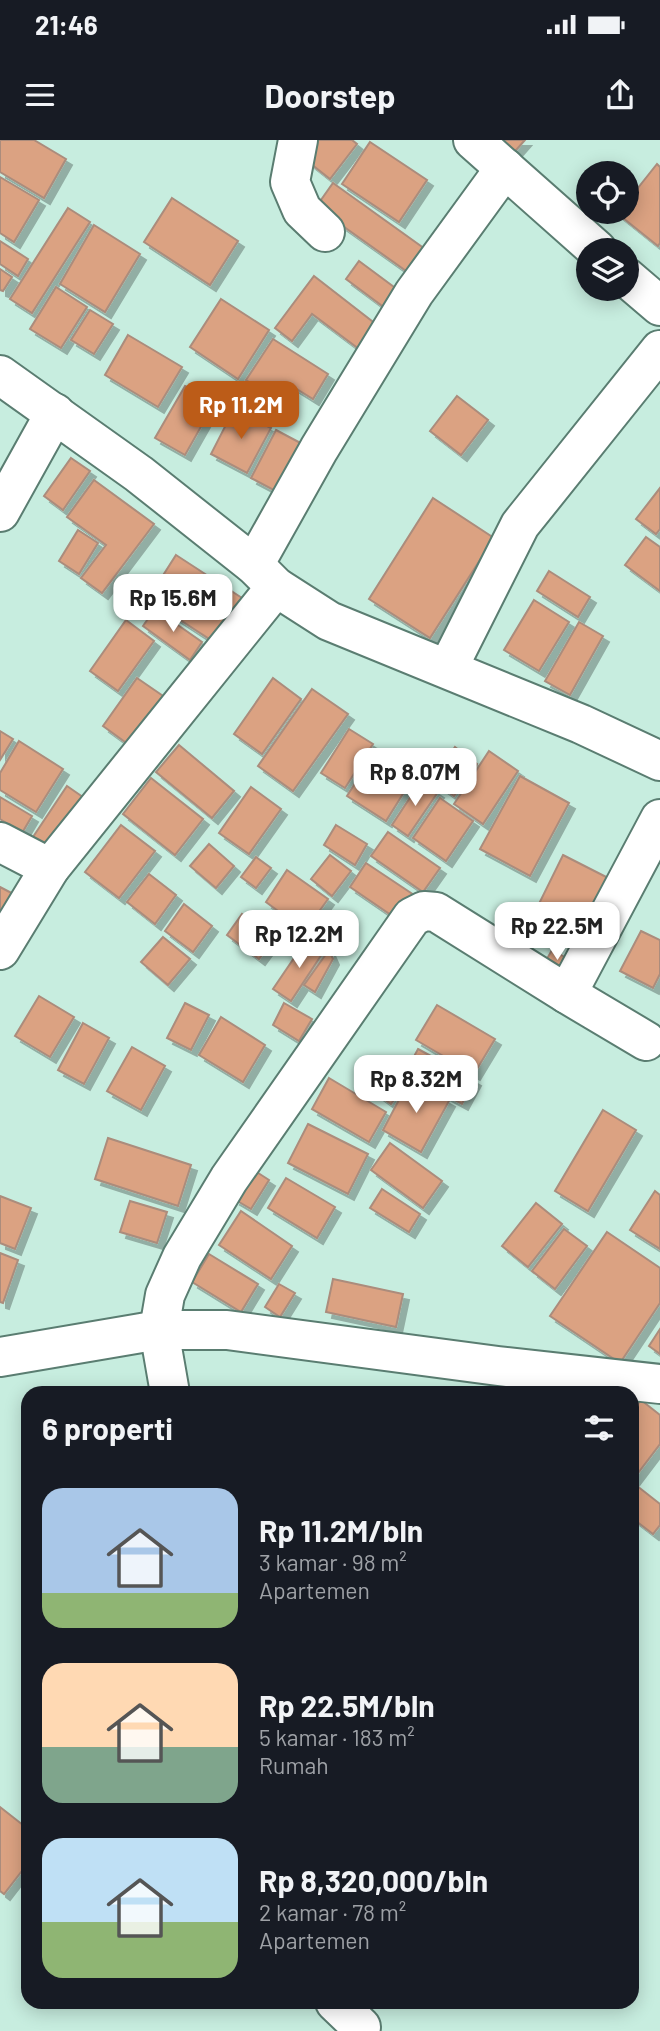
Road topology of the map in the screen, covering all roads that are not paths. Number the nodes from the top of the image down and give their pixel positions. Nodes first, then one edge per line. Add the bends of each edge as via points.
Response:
1 (298, 140) edge
2 (473, 140) edge
3 (505, 168) junction
4 (325, 232) dead end
5 (584, 238) edge
6 (639, 287) edge
7 (660, 306) edge
8 (656, 362) edge
9 (0, 375) edge
10 (55, 414) junction
11 (0, 512) edge
12 (265, 576) junction
13 (447, 668) junction
14 (660, 761) edge
15 (660, 820) edge
16 (0, 842) edge
17 (50, 868) junction
18 (0, 950) edge
19 (567, 994) junction
20 (646, 1041) dead end
21 (159, 1330) junction
22 (0, 1357) edge
23 (660, 1384) edge
24 (169, 1386) edge

1 - 4 street via 290,182 302,210
2 - 3 street
3 - 5 street
3 - 12 street via 414,293 319,449
6 - 7 street
8 - 13 street via 520,525
9 - 10 street
10 - 11 street
10 - 12 street via 139,474
12 - 13 street via 329,621
12 - 17 street
13 - 14 street
15 - 19 street
16 - 17 street
17 - 18 street
19 - 20 street
19 - 21 street via 436,912 412,917 229,1179 182,1257 165,1295
21 - 22 street
21 - 23 street via 227,1331
21 - 24 street

